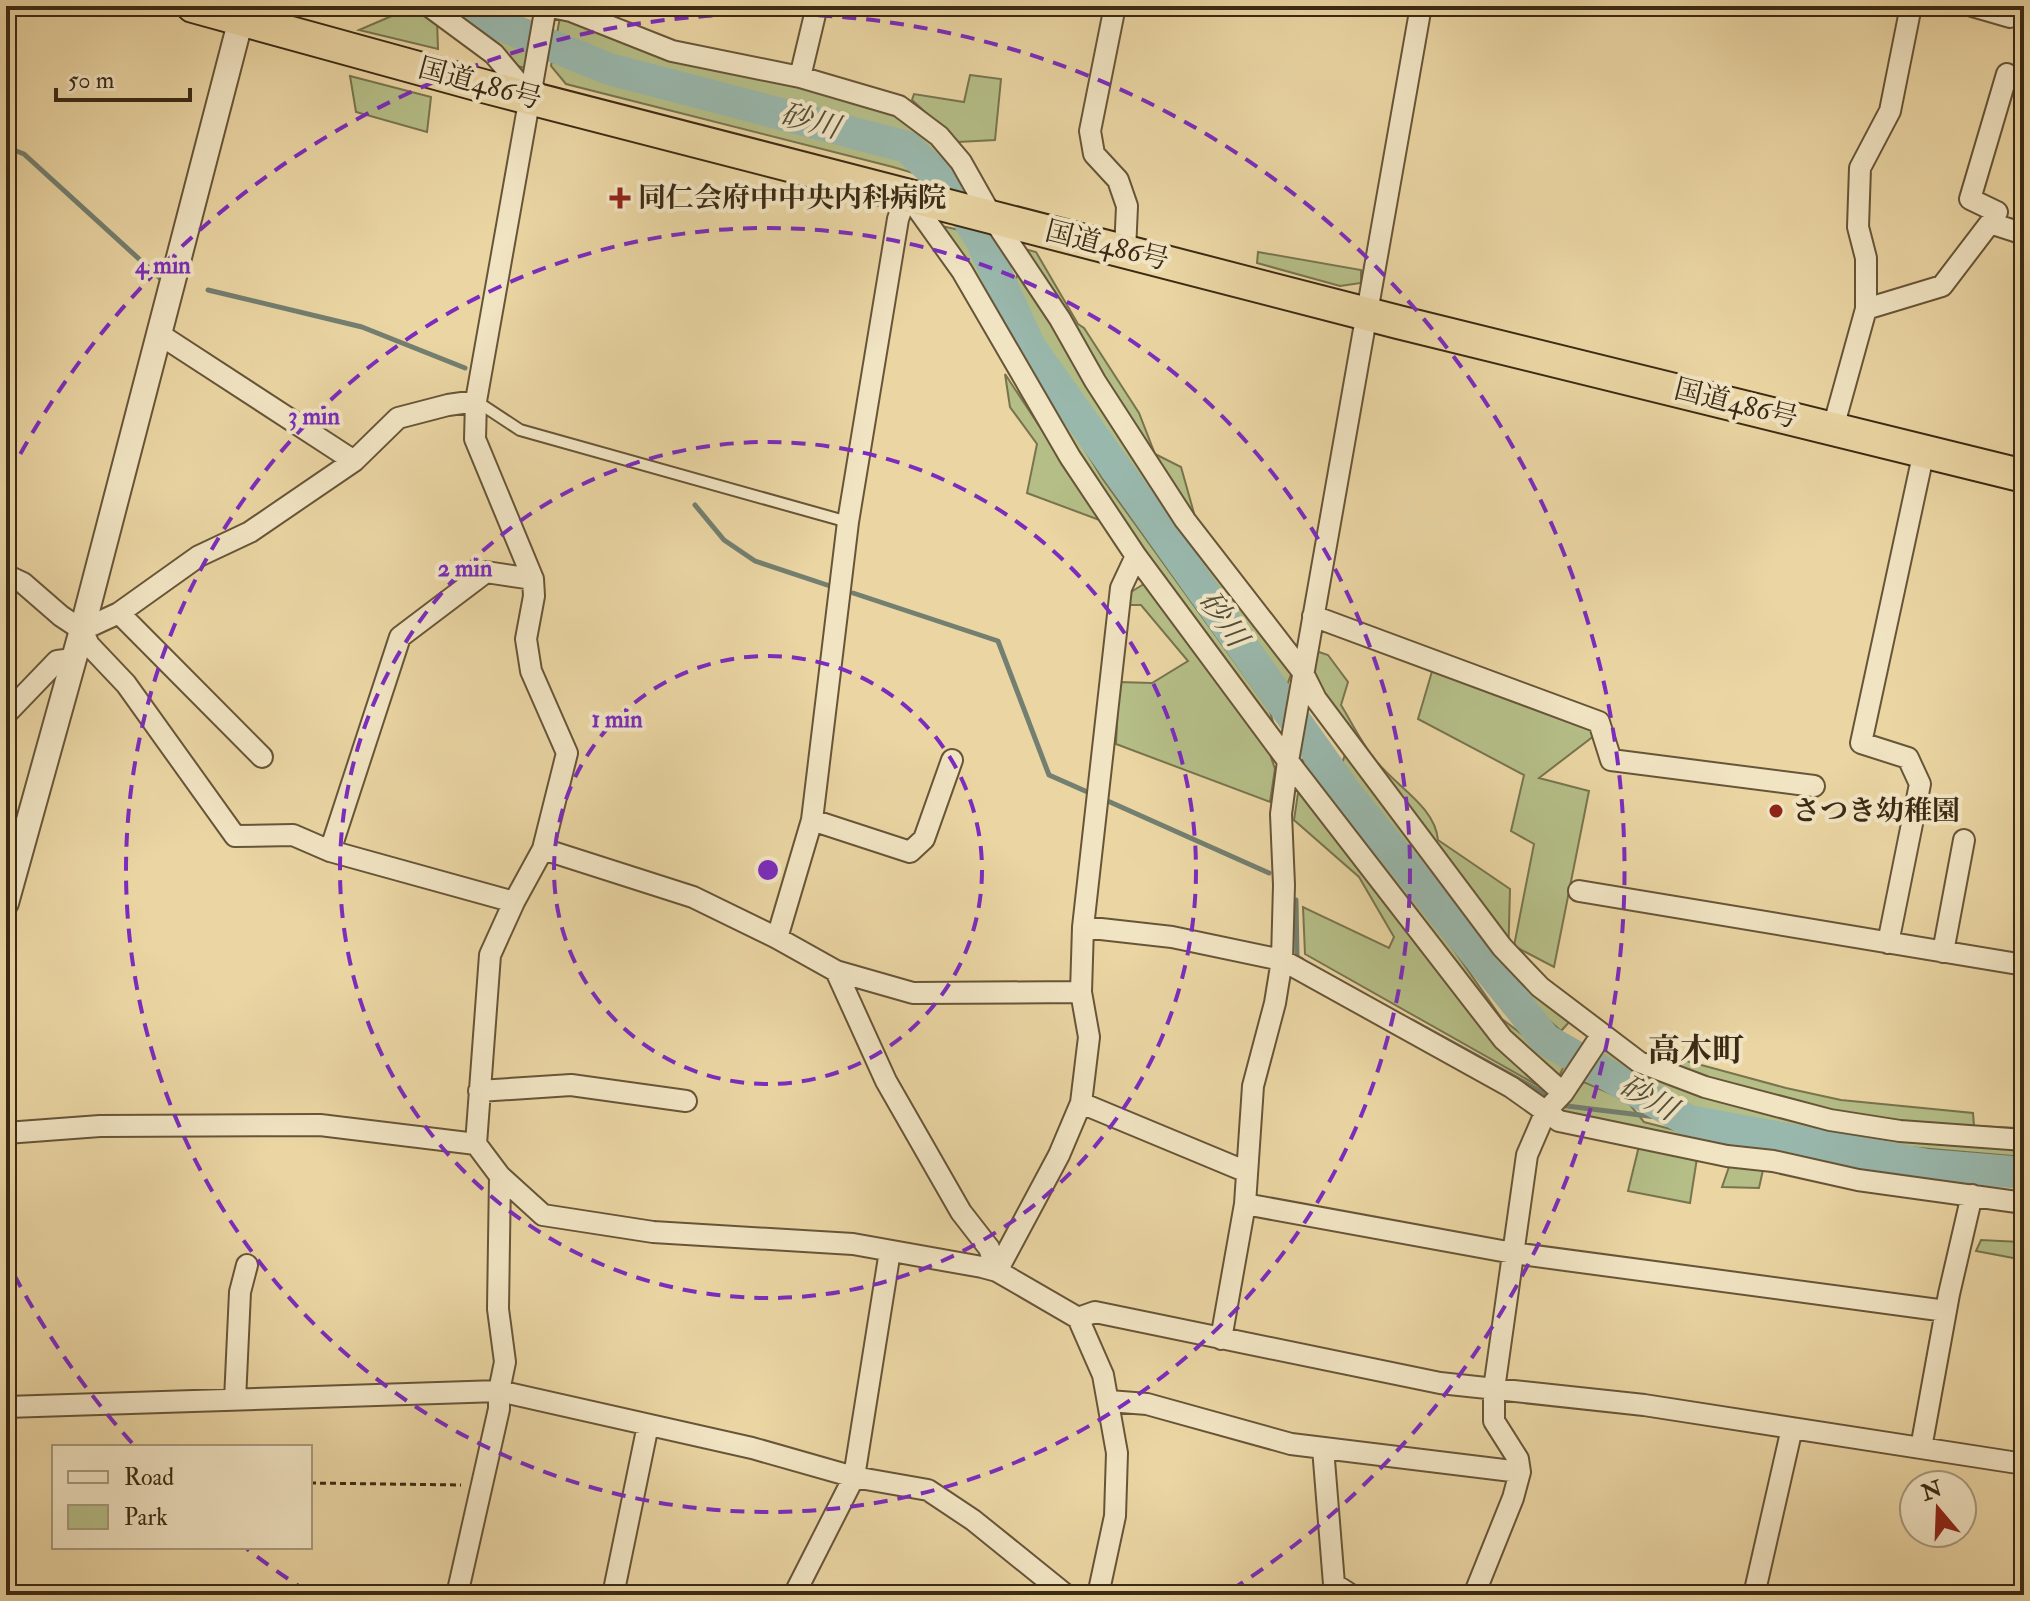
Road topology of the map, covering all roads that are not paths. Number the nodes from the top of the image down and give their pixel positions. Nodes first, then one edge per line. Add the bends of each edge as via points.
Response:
1 (193, 6) edge
2 (429, 6) edge
3 (546, 6) edge
4 (817, 6) edge
5 (1115, 6) edge
6 (1421, 6) edge
7 (1911, 6) edge
8 (1972, 6) edge
9 (2023, 6) edge
10 (241, 19) junction
11 (2007, 74) dead end
12 (800, 77) junction
13 (532, 85) junction
14 (917, 196) junction
15 (992, 217) junction
16 (1990, 223) junction
17 (2024, 234) edge
18 (1125, 251) junction
19 (1866, 309) junction
20 (1368, 313) junction
21 (159, 334) junction
22 (476, 401) junction
23 (1833, 428) junction
24 (1924, 451) junction
25 (354, 461) junction
26 (2024, 476) edge
27 (848, 522) junction
28 (1136, 556) junction
29 (6, 575) edge
30 (533, 579) junction
31 (119, 613) junction
32 (1313, 616) junction
33 (82, 630) junction
34 (73, 659) junction
35 (1302, 671) junction
36 (6, 714) edge
37 (262, 757) dead end
38 (952, 760) dead end
39 (1288, 761) junction
40 (1814, 786) dead end
41 (812, 820) junction
42 (1964, 840) dead end
43 (543, 849) junction
44 (330, 851) junction
45 (1579, 891) dead end
46 (514, 902) junction
47 (6, 903) edge
48 (1083, 927) junction
49 (777, 938) junction
50 (1888, 943) junction
51 (1943, 952) junction
52 (1282, 960) junction
53 (2024, 965) edge
54 (836, 971) junction
55 (1081, 992) junction
56 (1602, 1034) junction
57 (479, 1091) junction
58 (1563, 1093) junction
59 (686, 1101) dead end
60 (1081, 1103) junction
61 (1546, 1111) junction
62 (6, 1133) edge
63 (2024, 1140) edge
64 (476, 1144) junction
65 (1247, 1172) junction
66 (500, 1176) junction
67 (1972, 1195) junction
68 (2024, 1203) edge
69 (1245, 1204) junction
70 (890, 1251) junction
71 (1513, 1253) junction
72 (247, 1265) dead end
73 (997, 1271) junction
74 (1946, 1311) junction
75 (1078, 1318) junction
76 (1221, 1339) junction
77 (1494, 1389) junction
78 (499, 1391) junction
79 (235, 1400) junction
80 (1109, 1401) junction
81 (6, 1407) edge
82 (648, 1425) junction
83 (1792, 1428) junction
84 (1323, 1448) junction
85 (1921, 1448) junction
86 (2024, 1464) edge
87 (1520, 1472) junction
88 (854, 1477) junction
89 (457, 1595) edge
90 (613, 1595) edge
91 (794, 1595) edge
92 (1066, 1595) edge
93 (1098, 1595) edge
94 (1351, 1595) edge
95 (1474, 1595) edge
96 (1754, 1595) edge

1 - 10 highway, 国道486号
2 - 13 street
3 - 12 street via 672,51
3 - 13 street
4 - 12 street
5 - 18 street via 1090,131 1094,154 1118,180 1127,206
6 - 20 street
7 - 19 street via 1890,111 1860,168 1858,227 1866,258
8 - 9 street via 2010,17
10 - 13 highway, 国道486号
10 - 21 street
11 - 16 street via 1970,199 1997,212
12 - 15 street via 899,106 939,136
13 - 14 highway, 国道486号
13 - 22 street
14 - 15 highway, 国道486号
14 - 27 street via 898,219
14 - 28 street via 1070,457
15 - 18 highway, 国道486号
15 - 35 street via 1185,520
16 - 17 street
16 - 19 street via 1942,286
18 - 20 highway, 国道486号
19 - 23 street
20 - 23 highway, 国道486号
20 - 32 street
21 - 25 street
21 - 33 street
22 - 25 street via 398,418
22 - 27 lane via 520,430
22 - 30 street via 475,439
23 - 24 highway, 国道486号
24 - 26 highway, 国道486号
24 - 50 street via 1861,743 1908,758 1920,784
25 - 31 street via 250,532 199,556
27 - 41 street
28 - 39 street
28 - 48 street via 1121,588
29 - 33 street
30 - 43 street via 526,639 531,671 567,753
30 - 44 street via 486,572 400,637
31 - 33 street
31 - 37 street
32 - 35 street
32 - 40 street via 1599,722 1611,760
33 - 34 street
33 - 44 street via 235,836 293,835
34 - 36 street via 57,661
34 - 47 street
35 - 39 street
35 - 56 street via 1316,699 1502,947 1540,987
38 - 41 street via 924,839 910,852
39 - 52 street via 1281,814
39 - 58 street via 1503,1039
41 - 49 street
42 - 51 street
43 - 46 street
43 - 49 street via 693,897
44 - 46 street
45 - 50 street
46 - 57 street via 490,955
48 - 52 street via 1172,937
48 - 55 street
49 - 54 street
50 - 51 street
51 - 53 street
52 - 61 street
52 - 65 street via 1253,1086
54 - 55 street via 913,993
54 - 73 street via 886,1081 961,1212 989,1248
55 - 60 street via 1089,1037
56 - 58 street
56 - 63 street via 1639,1062 1705,1087 1830,1120
57 - 59 street via 571,1085
57 - 64 street
58 - 61 street
60 - 65 street
60 - 73 street
61 - 67 street via 1559,1121 1727,1156
61 - 71 street via 1527,1155
62 - 64 street via 100,1126 320,1125
64 - 66 street
65 - 69 street
66 - 70 street via 543,1215 653,1232 853,1244
66 - 78 street via 498,1309 505,1362
67 - 68 street
67 - 74 street
69 - 71 street
69 - 76 street
70 - 73 street
70 - 88 street
71 - 74 street
71 - 77 street
72 - 79 street via 240,1292
73 - 75 street
74 - 85 street
75 - 76 street via 1095,1312
75 - 80 street
76 - 77 street
77 - 83 street
77 - 87 street via 1494,1421 1518,1459
78 - 79 street
78 - 82 street
78 - 89 street
79 - 81 street
80 - 84 street via 1147,1404
80 - 93 street via 1117,1453 1115,1516
82 - 88 street
82 - 90 street
83 - 85 street
83 - 96 street
84 - 87 street
84 - 94 street via 1334,1584
85 - 86 street
87 - 95 street
88 - 91 street
88 - 92 street via 928,1490

